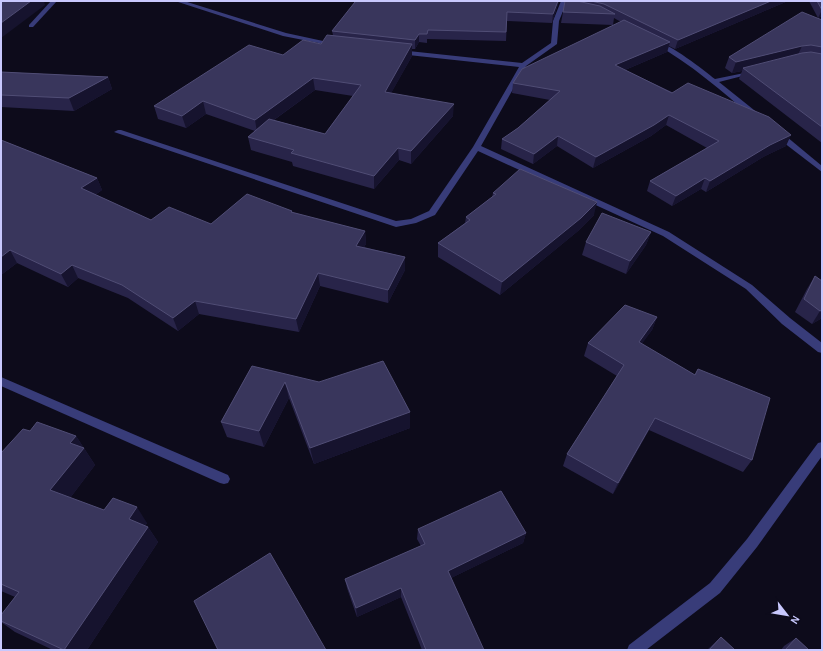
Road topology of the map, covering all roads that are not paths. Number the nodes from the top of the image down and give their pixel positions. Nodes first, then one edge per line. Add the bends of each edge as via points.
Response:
1 (54, 1) edge
2 (178, 1) edge
3 (564, 5) edge
4 (31, 26) dead end
5 (650, 40) edge
6 (339, 45) edge
7 (391, 51) edge
8 (523, 65) junction
9 (757, 70) edge
10 (715, 81) junction
11 (760, 120) edge
12 (771, 129) edge
13 (118, 132) dead end
14 (477, 147) junction
15 (822, 170) edge
16 (822, 349) edge
17 (1, 381) edge
18 (822, 447) edge
19 (224, 479) dead end
20 (634, 650) edge

1 - 4 street
2 - 6 street via 285,35
3 - 8 street via 554,44
5 - 10 street via 676,53
7 - 8 street
8 - 14 street
9 - 10 street
10 - 11 street
12 - 15 street
13 - 14 street via 396,224 413,221 432,213
14 - 16 street via 666,234 749,287
17 - 19 street
18 - 20 street via 752,543 715,588

